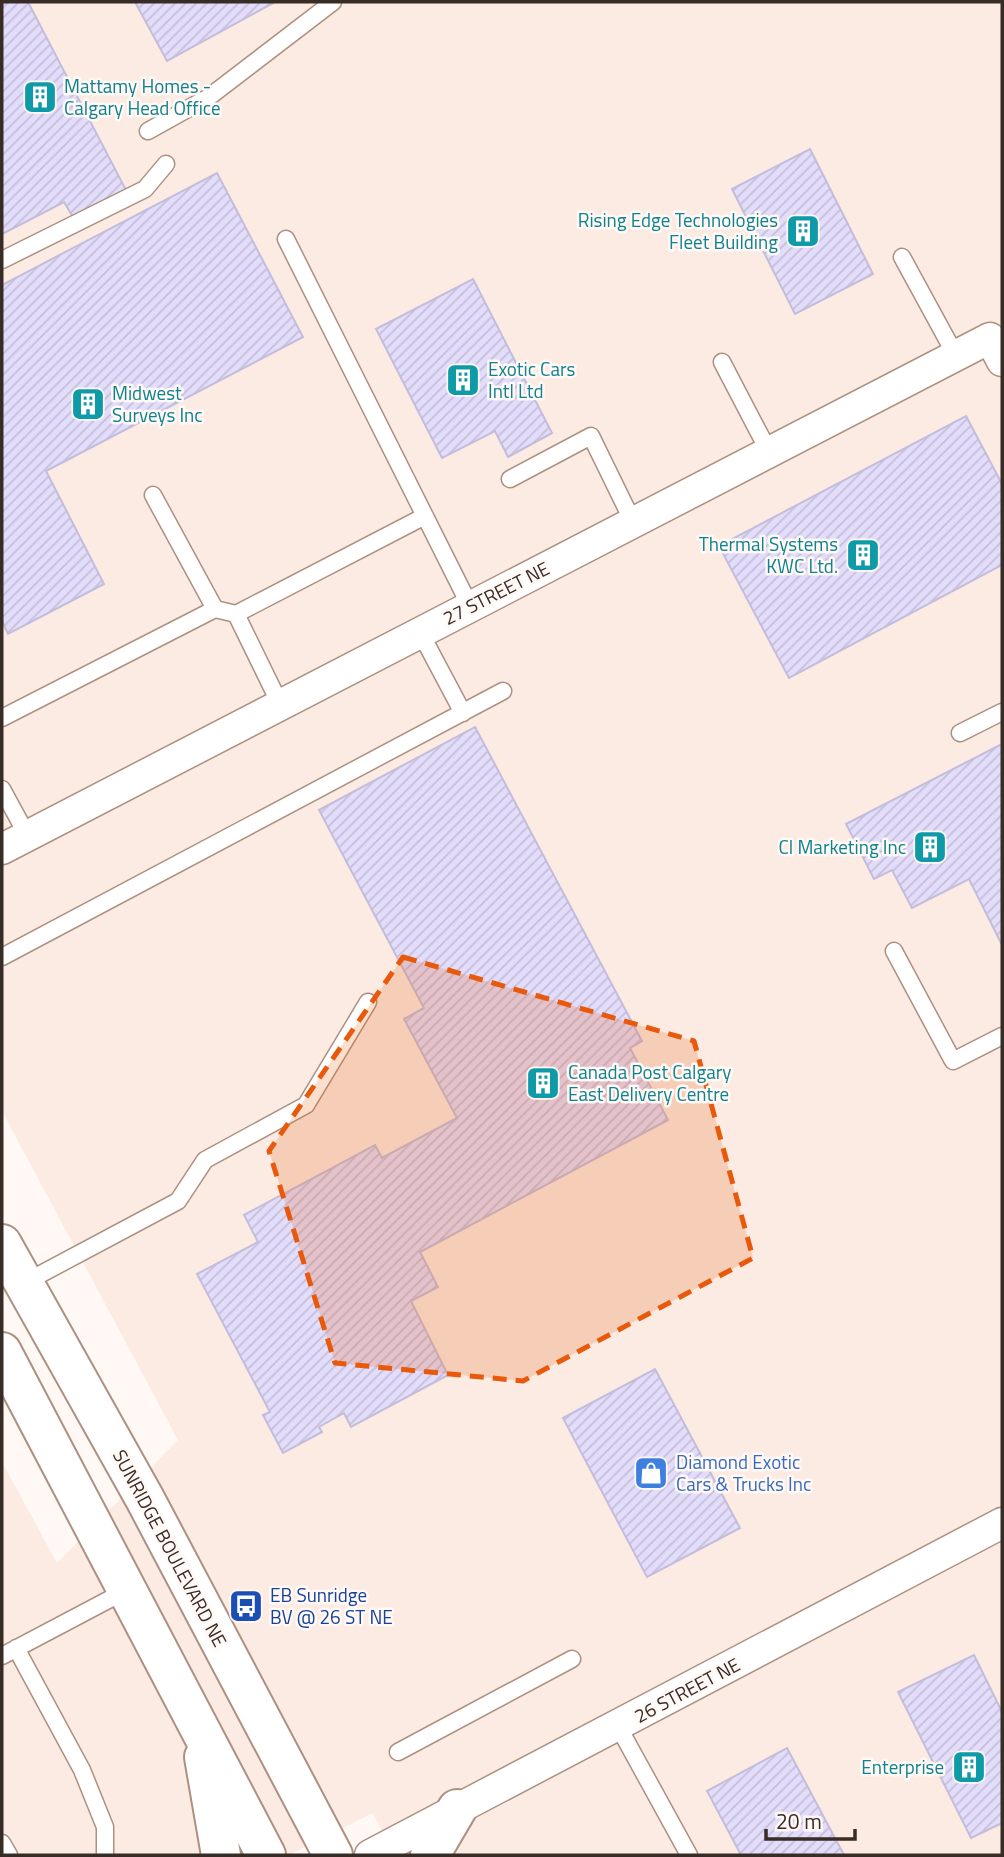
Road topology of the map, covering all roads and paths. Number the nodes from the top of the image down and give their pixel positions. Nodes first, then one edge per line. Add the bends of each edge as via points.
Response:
1 (333, 2) edge
2 (148, 131) dead end
3 (166, 164) dead end
4 (286, 239) dead end
5 (902, 257) dead end
6 (2, 260) edge
7 (996, 349) edge
8 (956, 356) junction
9 (722, 362) dead end
10 (769, 452) junction
11 (509, 479) dead end
12 (153, 495) dead end
13 (425, 516) junction
14 (633, 522) junction
15 (470, 606) junction
16 (215, 609) junction
17 (236, 614) junction
18 (420, 632) junction
19 (503, 691) dead end
20 (280, 704) junction
21 (1002, 712) edge
22 (463, 713) junction
23 (2, 718) edge
24 (960, 733) dead end
25 (2, 789) edge
26 (14, 842) edge
27 (894, 951) dead end
28 (2, 957) edge
29 (368, 1002) dead end
30 (1002, 1036) edge
31 (2, 1244) edge
32 (23, 1283) junction
33 (2, 1352) edge
34 (1001, 1526) edge
35 (128, 1590) junction
36 (9, 1652) edge
37 (572, 1659) dead end
38 (197, 1721) junction
39 (618, 1727) junction
40 (398, 1752) dead end
41 (457, 1809) junction
42 (2, 1843) edge
43 (9, 1855) edge
44 (105, 1855) edge
45 (221, 1855) edge
46 (266, 1855) edge
47 (332, 1855) edge
48 (370, 1855) edge
49 (430, 1855) edge
50 (689, 1855) edge

1 - 2 lane via 209,97
3 - 6 lane via 145,188
4 - 13 lane
5 - 8 lane
7 - 8 street, 27 STREET NE
8 - 10 street, 27 STREET NE
9 - 10 lane
10 - 14 street, 27 STREET NE
11 - 14 lane via 591,436
12 - 16 lane
13 - 15 lane
13 - 17 lane
14 - 15 street, 27 STREET NE
15 - 18 street, 27 STREET NE
16 - 17 lane
16 - 23 lane
17 - 20 lane
18 - 20 street, 27 STREET NE
18 - 22 lane
19 - 22 lane
20 - 26 street, 27 STREET NE
21 - 24 lane
22 - 28 lane
25 - 26 lane
27 - 30 lane via 953,1061
29 - 32 lane via 306,1105 205,1160 178,1201
31 - 32 street, SUNRIDGE BOULEVARD NE
32 - 47 street, SUNRIDGE BOULEVARD NE via 145,1499
33 - 35 street
34 - 39 street, 26 STREET NE
35 - 36 lane
35 - 38 street
36 - 44 lane via 82,1770 105,1827
37 - 40 lane
38 - 45 street
38 - 46 street
39 - 41 street, 26 STREET NE
39 - 50 lane
41 - 48 street, 26 STREET NE
41 - 49 street
42 - 43 lane

